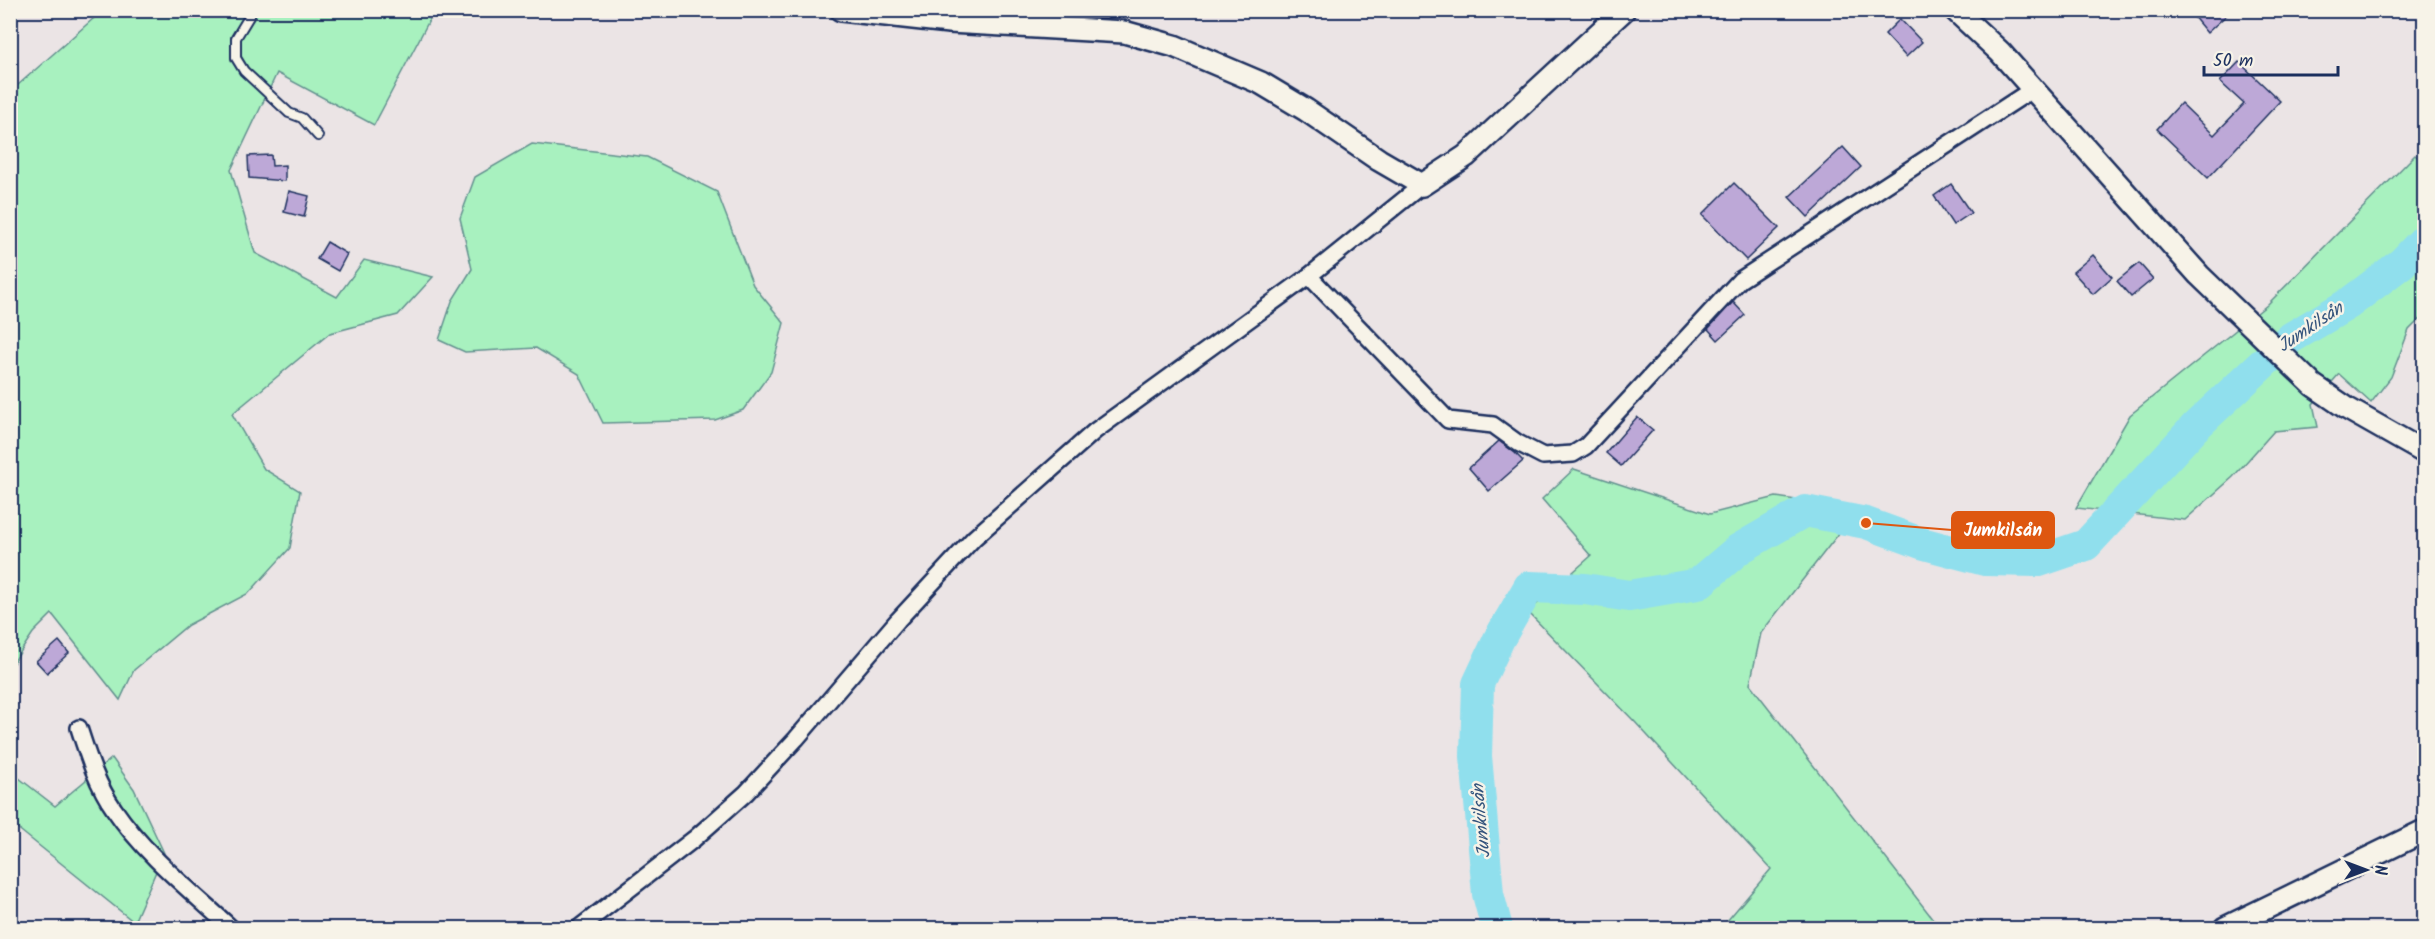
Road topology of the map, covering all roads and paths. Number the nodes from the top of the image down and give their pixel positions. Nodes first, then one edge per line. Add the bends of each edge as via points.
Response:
1 (253, 10) edge
2 (841, 10) edge
3 (1624, 10) edge
4 (1955, 10) edge
5 (2033, 89) junction
6 (318, 136) dead end
7 (1422, 185) junction
8 (1309, 276) junction
9 (2424, 452) edge
10 (79, 728) dead end
11 (2424, 831) edge
12 (231, 928) edge
13 (579, 928) edge
14 (2225, 928) edge

1 - 6 lane via 236,38 236,58 244,71
2 - 7 street via 948,22 1124,32 1174,46 1261,83
3 - 7 street via 1466,156
4 - 5 street
5 - 8 street via 1740,280 1586,446 1573,454 1543,456 1493,425 1448,420
5 - 9 street via 2199,275 2313,385
7 - 8 street
8 - 13 street via 1095,431 982,531 746,793 694,839
10 - 12 street via 96,778 113,808 139,841
11 - 14 street

